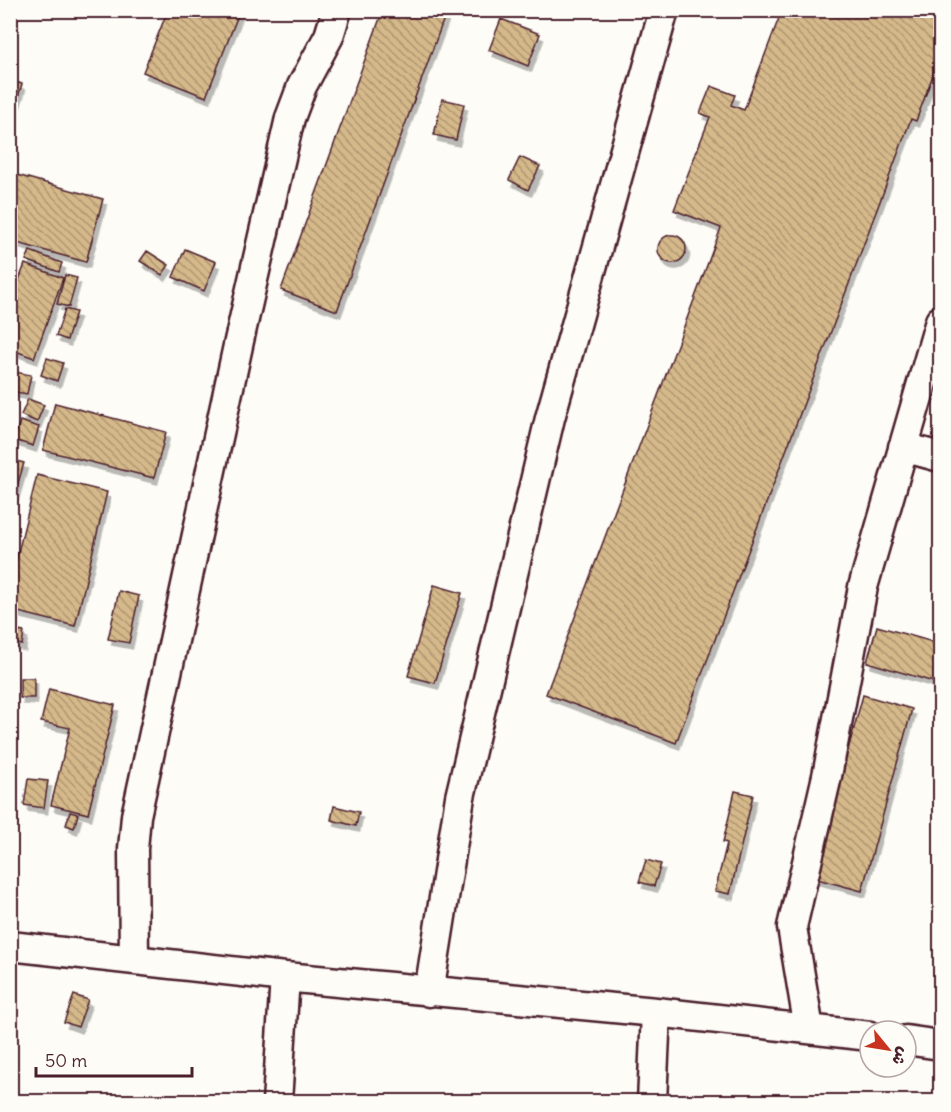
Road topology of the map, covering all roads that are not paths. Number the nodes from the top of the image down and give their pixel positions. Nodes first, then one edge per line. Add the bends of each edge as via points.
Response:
1 (337, 10) edge
2 (664, 10) edge
3 (940, 321) edge
4 (903, 447) junction
5 (940, 457) edge
6 (10, 946) edge
7 (134, 960) junction
8 (285, 977) junction
9 (429, 992) junction
10 (657, 1012) junction
11 (809, 1029) junction
12 (858, 1035) edge
13 (918, 1041) edge
14 (940, 1044) edge
15 (277, 1101) edge
16 (652, 1101) edge

1 - 7 street via 290,118 138,804 133,849
2 - 9 street via 549,418 460,797
3 - 4 street
4 - 5 street
4 - 11 street via 863,587 827,777 792,927
6 - 7 street
7 - 8 street
8 - 9 street
8 - 15 street
9 - 10 street
10 - 11 street
10 - 16 street
11 - 12 street
13 - 14 street

